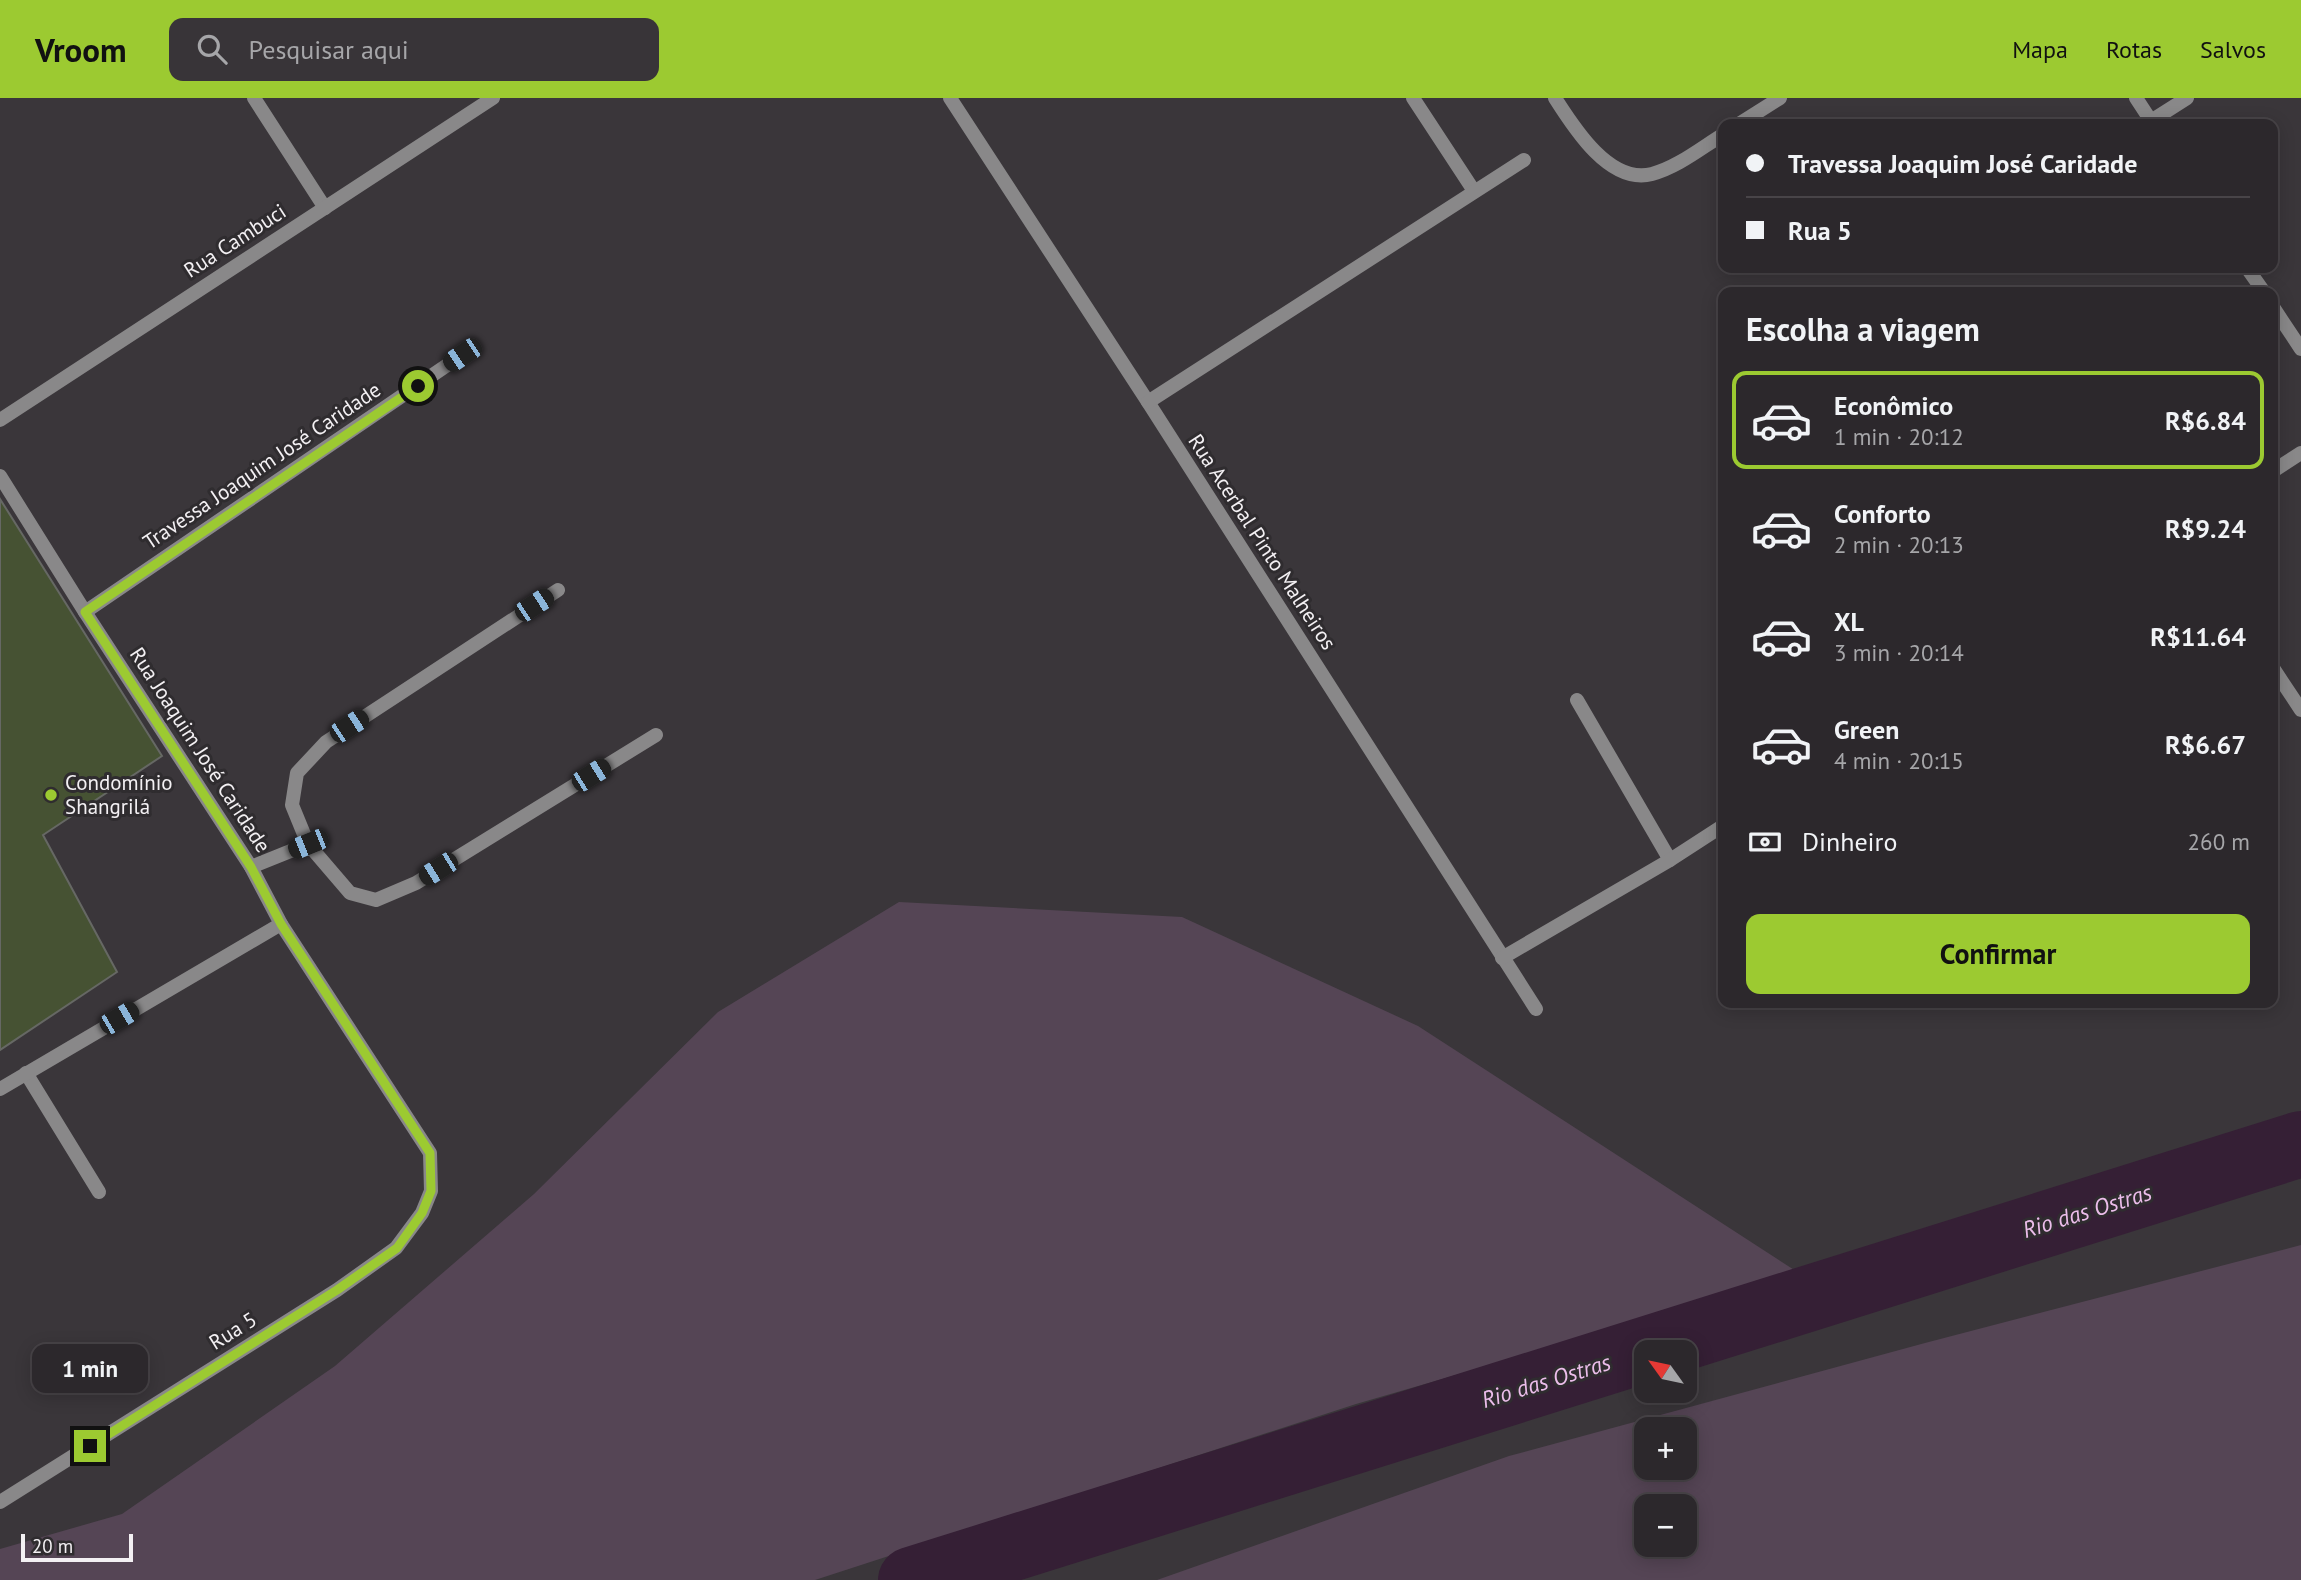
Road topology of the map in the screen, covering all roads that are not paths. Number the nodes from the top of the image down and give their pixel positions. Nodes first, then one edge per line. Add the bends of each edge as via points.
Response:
1 (254, 98) edge
2 (493, 98) edge
3 (950, 98) edge
4 (1413, 98) edge
5 (1555, 98) edge
6 (1780, 98) edge
7 (2136, 98) edge
8 (2187, 98) edge
9 (1747, 119) edge
10 (2149, 119) edge
11 (2158, 119) edge
12 (1718, 138) edge
13 (1524, 160) dead end
14 (1474, 191) junction
15 (325, 208) junction
16 (2278, 314) edge
17 (2301, 349) edge
18 (462, 355) dead end
19 (1148, 402) junction
20 (0, 420) edge
21 (2301, 453) edge
22 (2278, 468) edge
23 (0, 476) edge
24 (558, 590) dead end
25 (85, 612) junction
26 (2278, 676) edge
27 (1577, 700) dead end
28 (2301, 710) edge
29 (656, 735) dead end
30 (1718, 829) edge
31 (308, 844) junction
32 (1670, 860) junction
33 (251, 867) junction
34 (281, 924) junction
35 (1502, 958) junction
36 (1536, 1009) dead end
37 (26, 1073) junction
38 (0, 1089) edge
39 (430, 1153) joint
40 (99, 1192) dead end
41 (0, 1502) edge

1 - 15 street
2 - 15 street, Rua Cambuci
3 - 19 street, Rua Acerbal Pinto Malheiros
4 - 14 street
5 - 12 street via 1596,152 1618,170 1635,176 1676,164
6 - 9 street
7 - 10 street
8 - 11 street
13 - 14 street
14 - 19 street
15 - 20 street, Rua Cambuci
16 - 17 street
18 - 25 street, Travessa Joaquim José Caridade
19 - 35 street, Rua Acerbal Pinto Malheiros
21 - 22 street
23 - 25 street, Rua Joaquim José Caridade
24 - 31 street via 326,741 297,774 292,806
25 - 33 street, Rua Joaquim José Caridade
26 - 28 street
27 - 32 street
29 - 31 street via 416,883 376,900 350,893
30 - 32 street
31 - 33 street
32 - 35 street
33 - 34 street, Rua Joaquim José Caridade
34 - 37 street
34 - 39 street, Rua Joaquim José Caridade
35 - 36 street, Rua Acerbal Pinto Malheiros
37 - 38 street
37 - 40 street
39 - 41 street, Rua 5 via 431,1191 422,1213 397,1248

